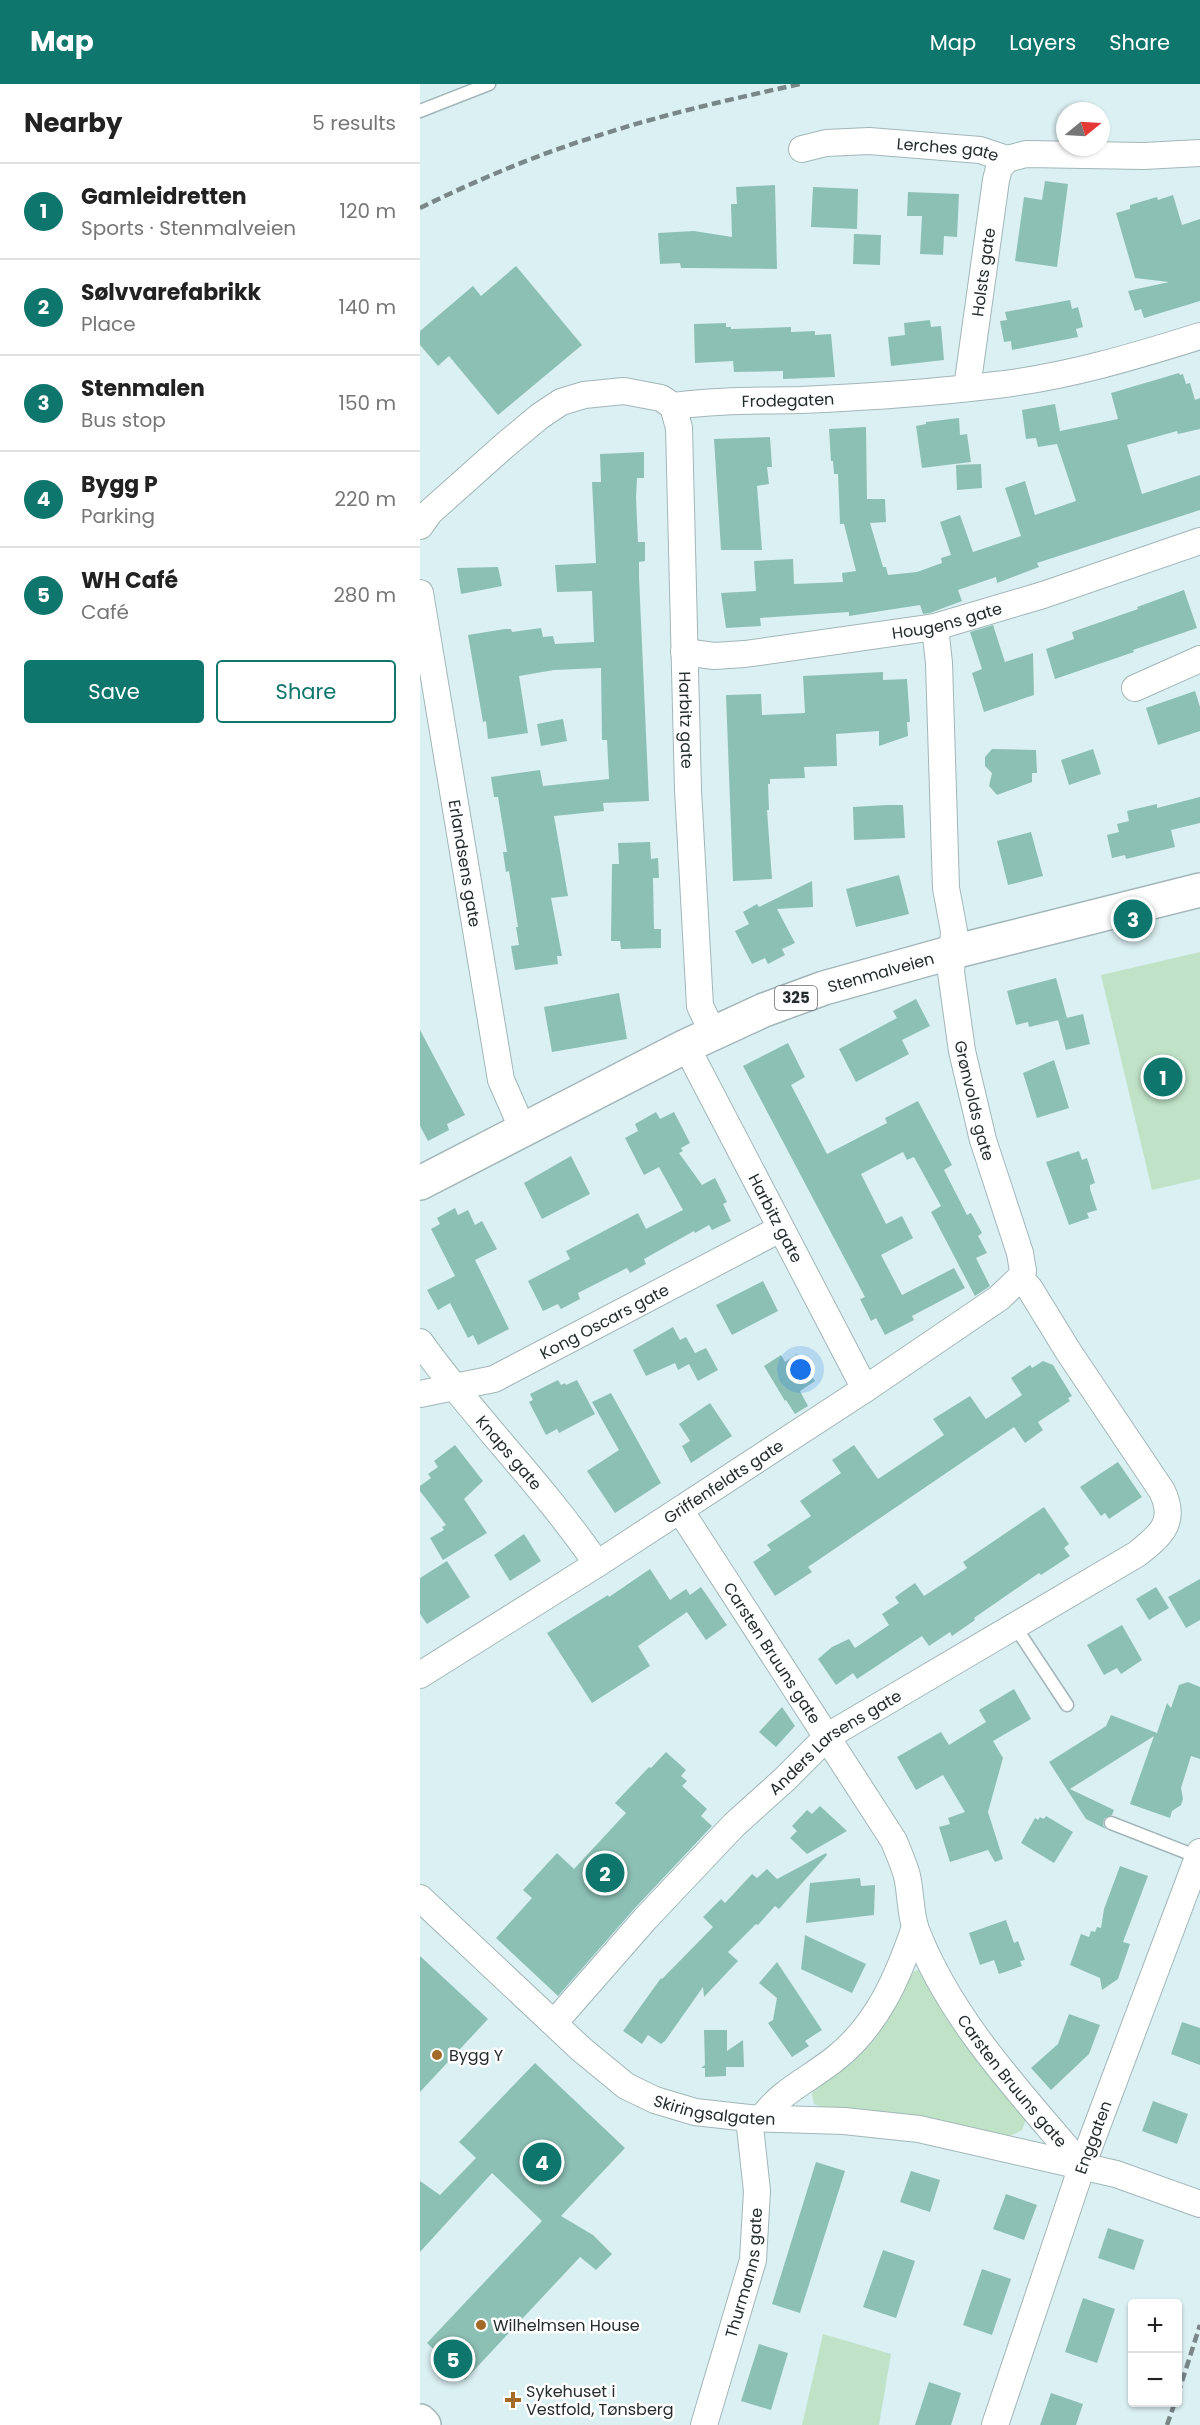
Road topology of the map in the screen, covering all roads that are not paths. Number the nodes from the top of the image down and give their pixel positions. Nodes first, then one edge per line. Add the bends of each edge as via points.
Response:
1 (489, 84) edge
2 (420, 111) edge
3 (802, 149) dead end
4 (1200, 153) edge
5 (1007, 159) junction
6 (1200, 336) edge
7 (967, 388) junction
8 (673, 406) junction
9 (420, 525) edge
10 (1200, 541) edge
11 (420, 593) edge
12 (935, 627) junction
13 (684, 652) junction
14 (1200, 659) edge
15 (1135, 688) dead end
16 (1200, 890) edge
17 (952, 952) junction
18 (699, 1039) junction
19 (523, 1130) junction
20 (420, 1183) edge
21 (780, 1229) junction
22 (1020, 1278) junction
23 (420, 1342) edge
24 (455, 1389) junction
25 (865, 1389) junction
26 (420, 1394) edge
27 (680, 1510) junction
28 (597, 1564) junction
29 (1012, 1627) junction
30 (420, 1676) edge
31 (1067, 1705) dead end
32 (828, 1736) junction
33 (1111, 1824) dead end
34 (1199, 1855) edge
35 (420, 1898) edge
36 (915, 1927) junction
37 (554, 2023) junction
38 (755, 2118) junction
39 (1082, 2166) junction
40 (1200, 2204) edge
41 (420, 2421) edge
42 (424, 2425) edge
43 (704, 2425) edge
44 (995, 2425) edge

1 - 2 lane
3 - 5 street, Lerches gate via 826,143 869,141 980,150
4 - 5 street, Lerches gate via 1026,154
5 - 7 street, Holsts gate via 996,180
6 - 7 street, Frodegaten via 1129,359 1059,375
7 - 8 street, Frodegaten
8 - 9 street, Frodegaten via 661,398 624,391 561,402 504,446
8 - 13 street, Harbitz gate via 679,428
10 - 12 street, Hougens gate
11 - 19 street, Erlandsens gate via 501,1080
12 - 13 street, Hougens gate via 745,654 714,656
12 - 17 street, Grønvolds gate via 946,888 954,931
13 - 18 street, Harbitz gate
14 - 15 street
16 - 17 main road, Stenmalveien / 325
17 - 18 main road, Stenmalveien / 325 via 824,988
17 - 22 street, Grønvolds gate via 951,972 962,1051 982,1140 1020,1253
18 - 19 main road, Stenmalveien / 325
18 - 21 street, Harbitz gate
19 - 20 main road, Stenmalveien / 325
21 - 24 street, Kong Oscars gate via 494,1379
21 - 25 street, Harbitz gate
22 - 25 street, Griffenfeldts gate via 999,1298
22 - 29 street, Anders Larsens gate via 1169,1505 1166,1525 1156,1540
23 - 24 street, Knaps gate
24 - 26 street, Kong Oscars gate
24 - 28 street, Knaps gate
25 - 27 street, Griffenfeldts gate
27 - 28 street, Griffenfeldts gate
27 - 32 street, Carsten Bruuns gate
28 - 30 street, Griffenfeldts gate
29 - 31 lane
29 - 32 street, Anders Larsens gate
32 - 36 street, Carsten Bruuns gate via 894,1841 907,1876
32 - 37 street, Anders Larsens gate via 734,1824
33 - 34 lane
34 - 39 street, Enggaten
35 - 37 street, Skiringsalgaten
36 - 38 street, Carsten Bruuns gate via 901,1968 870,2024 837,2058
36 - 39 street, Carsten Bruuns gate via 932,1966 981,2044
37 - 38 street, Skiringsalgaten via 610,2074 656,2100 695,2112
38 - 39 street, Skiringsalgaten via 919,2129
38 - 43 street, Thurmanns gate via 757,2191 753,2260
39 - 40 street, Skiringsalgaten
39 - 44 street, Enggaten
41 - 42 main road

